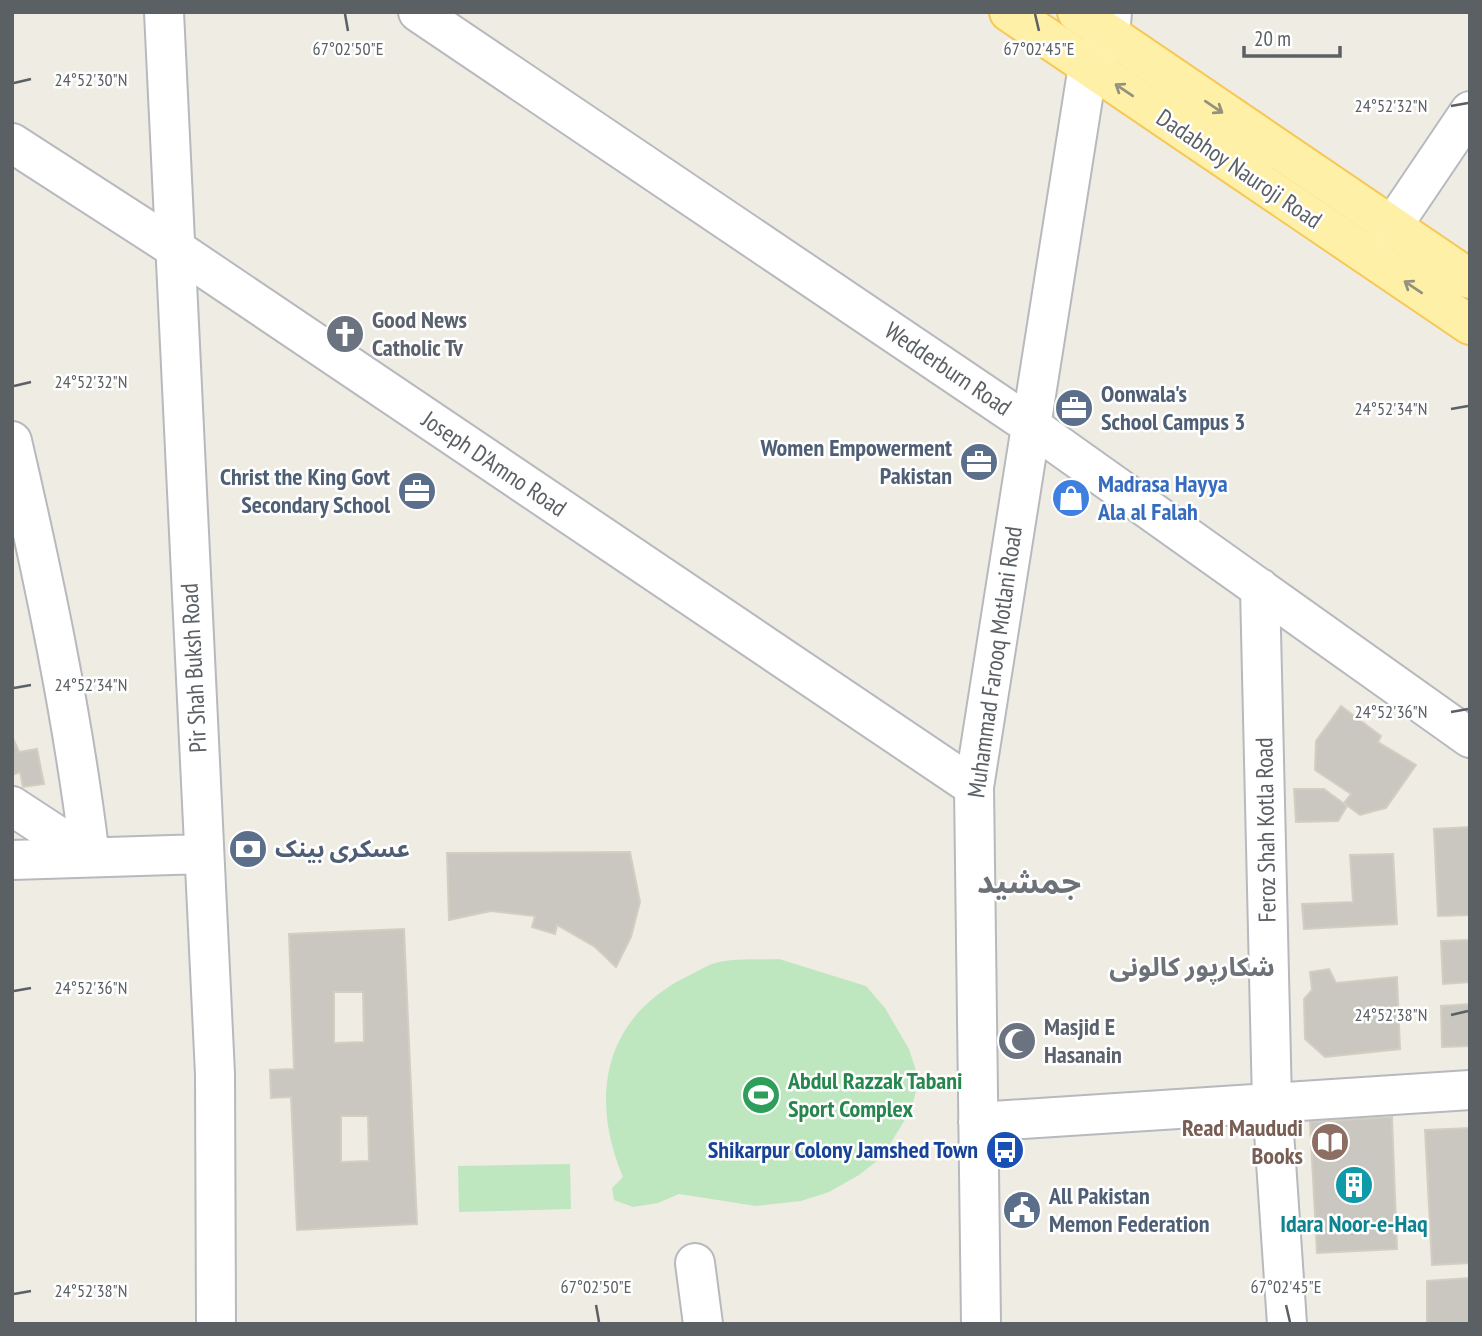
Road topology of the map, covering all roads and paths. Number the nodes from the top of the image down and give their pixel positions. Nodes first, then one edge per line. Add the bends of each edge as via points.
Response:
1 (164, 12) edge
2 (418, 12) edge
3 (1009, 12) edge
4 (1077, 12) edge
5 (1111, 24) edge
6 (1088, 66) junction
7 (1470, 111) edge
8 (12, 143) edge
9 (1391, 228) junction
10 (173, 247) junction
11 (1470, 279) edge
12 (1470, 325) edge
13 (1030, 425) junction
14 (12, 441) edge
15 (24, 534) edge
16 (1261, 588) junction
17 (1470, 738) edge
18 (974, 787) junction
19 (12, 806) edge
20 (204, 854) junction
21 (90, 857) junction
22 (12, 860) edge
23 (1470, 1090) edge
24 (1272, 1103) junction
25 (978, 1122) junction
26 (695, 1264) dead end
27 (216, 1324) edge
28 (703, 1324) edge
29 (981, 1324) edge
30 (1287, 1324) edge

1 - 10 street, Pir Shah Buksh Road
2 - 13 street, Wedderburn Road
3 - 6 main road, Dadabhoy Nauroji Road
4 - 5 main road
5 - 6 street, Muhammad Farooq Motlani Road
5 -> 9 main road
12 -> 6 main road, Dadabhoy Nauroji Road
6 - 13 street, Muhammad Farooq Motlani Road
7 - 9 street
8 - 10 street, Joseph D'Amno Road
9 - 11 main road
10 - 18 street, Joseph D'Amno Road
10 - 20 street, Pir Shah Buksh Road
13 - 16 street, Wedderburn Road
13 - 18 street, Muhammad Farooq Motlani Road
14 - 15 street
15 - 21 street via 80,777
16 - 17 street, Wedderburn Road
16 - 24 street, Feroz Shah Kotla Road
18 - 25 street, Muhammad Farooq Motlani Road
19 - 21 street
20 - 21 street
20 - 27 street, Pir Shah Buksh Road via 215,1074
21 - 22 street
23 - 24 street
24 - 25 street
24 - 30 street, Feroz Shah Kotla Road
25 - 29 street, Muhammad Farooq Motlani Road
26 - 28 street

